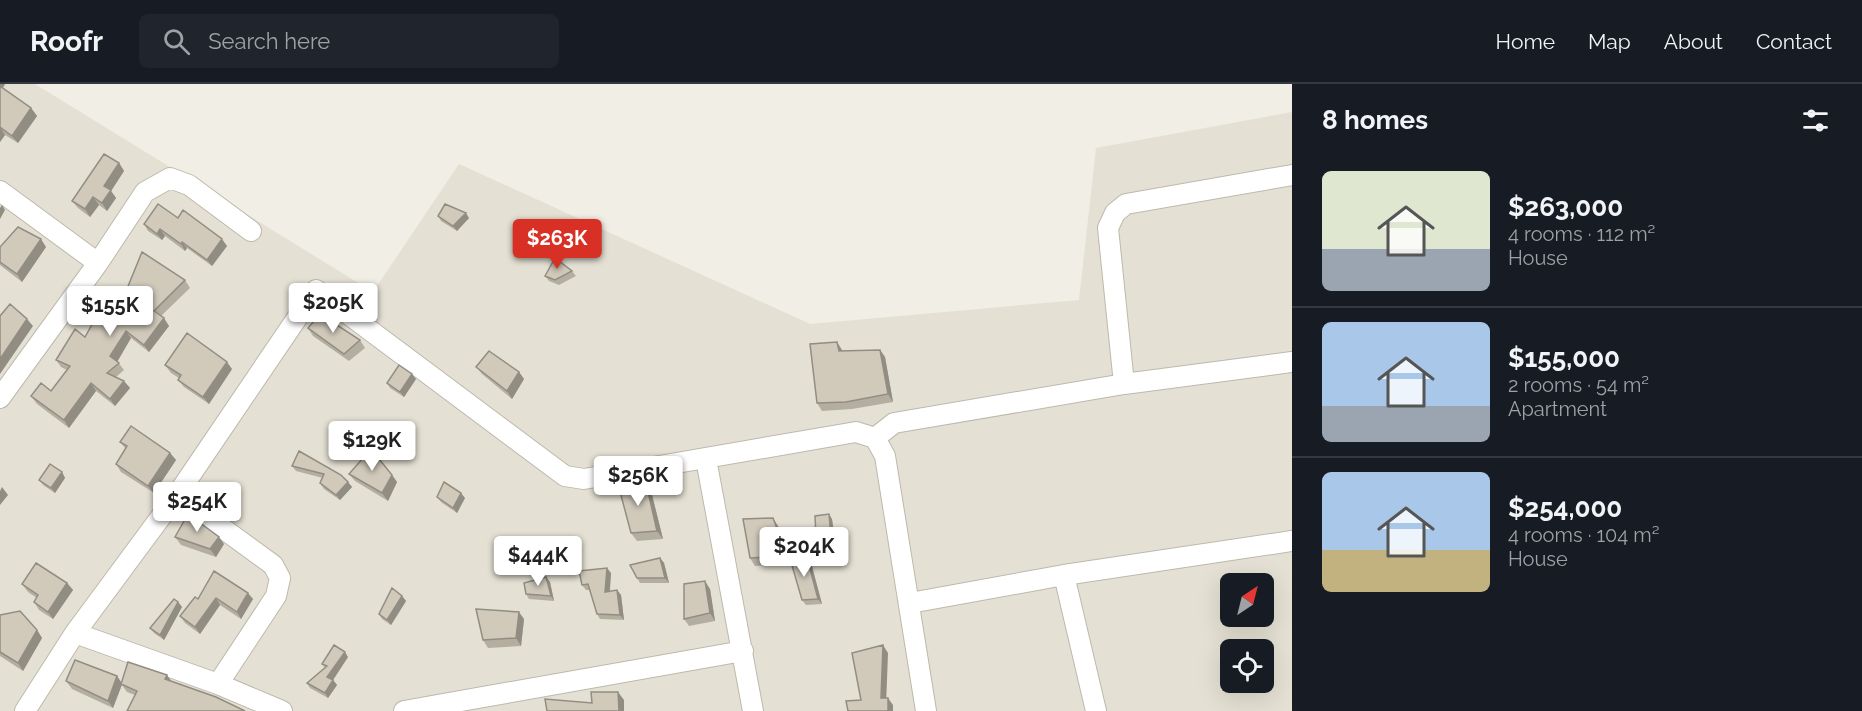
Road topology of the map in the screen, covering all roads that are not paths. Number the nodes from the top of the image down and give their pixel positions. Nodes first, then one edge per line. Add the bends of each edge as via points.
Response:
1 (1292, 175) edge
2 (0, 191) edge
3 (251, 231) dead end
4 (98, 263) junction
5 (1292, 362) edge
6 (1124, 384) junction
7 (0, 398) edge
8 (875, 438) junction
9 (706, 459) junction
10 (177, 495) junction
11 (1292, 541) edge
12 (1064, 575) junction
13 (910, 603) junction
14 (75, 633) junction
15 (743, 651) junction
16 (218, 684) junction
17 (25, 711) edge
18 (282, 711) edge
19 (404, 711) edge
20 (753, 711) edge
21 (926, 711) edge
22 (1096, 711) edge

1 - 6 street via 1126,204 1115,213 1108,228
2 - 4 street
3 - 4 street via 189,185 170,178 145,192
4 - 7 street
5 - 6 street
6 - 8 street via 894,423
8 - 9 street via 856,432
8 - 13 street via 885,456
9 - 10 street via 584,479 565,476 316,290
9 - 15 street
10 - 14 street
10 - 16 street via 273,565 280,579 276,596
11 - 12 street
12 - 13 street
12 - 22 street
13 - 21 street
14 - 16 street
14 - 17 street
15 - 19 street
15 - 20 street
16 - 18 street

